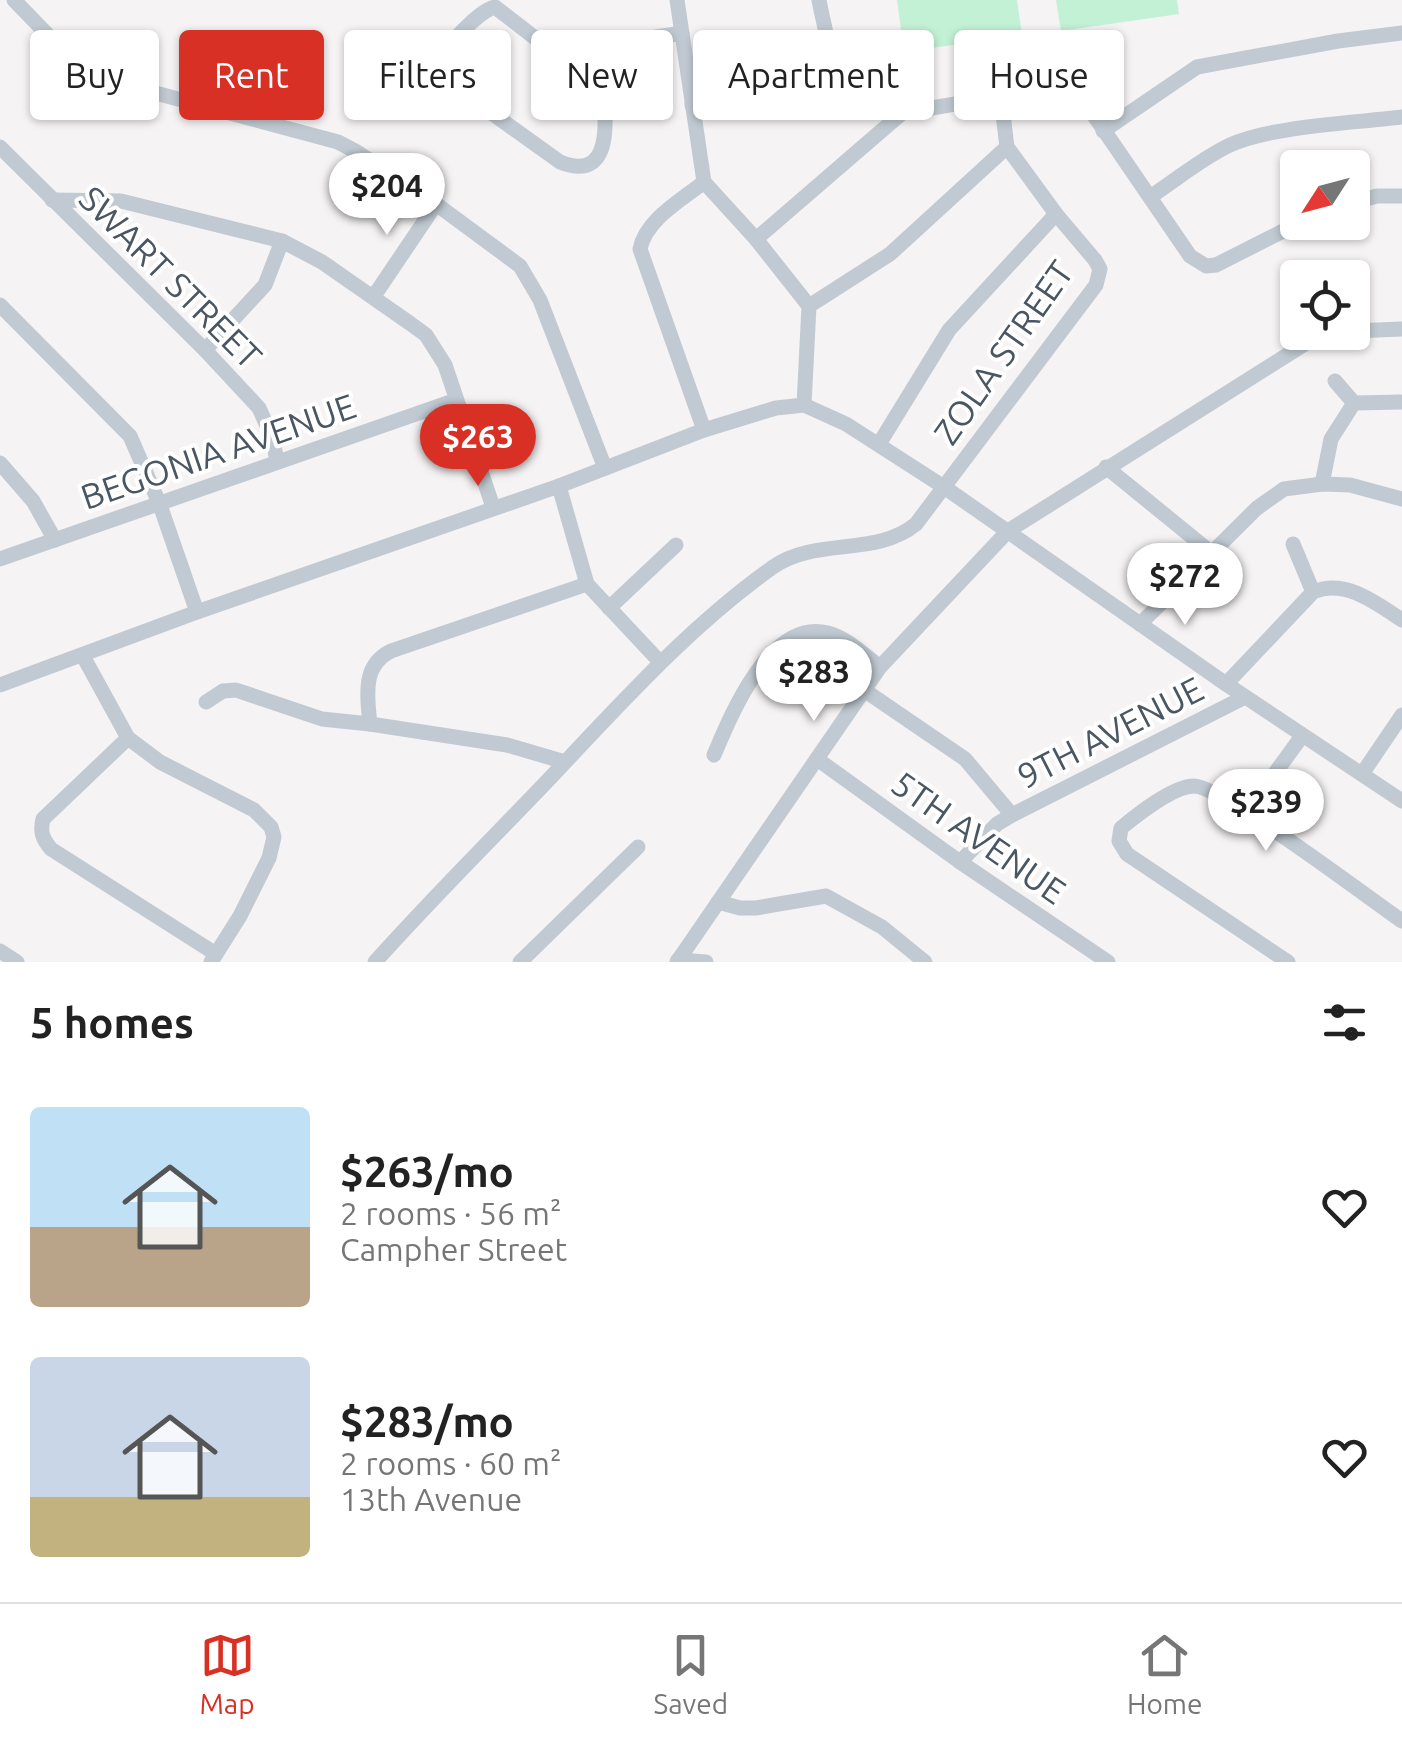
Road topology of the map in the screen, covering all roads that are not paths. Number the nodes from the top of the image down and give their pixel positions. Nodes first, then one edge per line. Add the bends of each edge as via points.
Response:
1 (14, 0) edge
2 (677, 0) edge
3 (819, 0) edge
4 (682, 32) junction
5 (1402, 33) edge
6 (673, 34) edge
7 (596, 48) joint
8 (954, 105) edge
9 (692, 106) junction
10 (1402, 117) edge
11 (1004, 120) edge
12 (1096, 120) edge
13 (1103, 131) junction
14 (0, 147) edge
15 (1008, 147) junction
16 (704, 182) junction
17 (1402, 196) edge
18 (1150, 197) junction
19 (1370, 198) edge
20 (52, 200) junction
21 (436, 204) junction
22 (1056, 214) junction
23 (1280, 233) edge
24 (756, 239) junction
25 (282, 242) junction
26 (374, 296) junction
27 (0, 305) edge
28 (809, 306) junction
29 (1402, 329) edge
30 (1370, 331) edge
31 (205, 350) junction
32 (1295, 350) edge
33 (1335, 382) dead end
34 (456, 400) junction
35 (1402, 402) edge
36 (1354, 403) junction
37 (804, 406) junction
38 (704, 430) junction
39 (879, 444) junction
40 (277, 462) junction
41 (0, 463) edge
42 (605, 468) junction
43 (1106, 468) junction
44 (1322, 484) junction
45 (560, 486) junction
46 (944, 487) junction
47 (1402, 499) edge
48 (160, 505) junction
49 (493, 507) junction
50 (1008, 531) junction
51 (55, 540) junction
52 (1293, 544) dead end
53 (676, 545) dead end
54 (1213, 554) junction
55 (0, 560) edge
56 (587, 584) junction
57 (1313, 592) junction
58 (609, 608) junction
59 (197, 612) junction
60 (1402, 620) edge
61 (1140, 624) junction
62 (83, 656) junction
63 (660, 662) junction
64 (880, 667) junction
65 (1226, 684) junction
66 (0, 686) edge
67 (864, 690) junction
68 (1245, 697) junction
69 (206, 702) dead end
70 (1402, 716) edge
71 (370, 724) junction
72 (1302, 736) junction
73 (128, 738) junction
74 (714, 755) dead end
75 (817, 759) junction
76 (565, 762) junction
77 (1362, 774) junction
78 (1402, 801) edge
79 (1246, 813) junction
80 (1012, 815) junction
81 (638, 847) dead end
82 (960, 862) junction
83 (718, 902) junction
84 (1402, 921) edge
85 (0, 950) edge
86 (213, 958) edge
87 (677, 961) edge
88 (17, 962) edge
89 (376, 962) edge
90 (520, 962) edge
91 (706, 962) edge
92 (925, 962) edge
93 (1108, 962) edge
94 (1288, 962) edge

1 - 21 street via 87,72 338,142
2 - 4 street
3 - 9 street via 829,60 815,80
4 - 6 street
4 - 9 street
5 - 13 street via 1197,67
7 - 7 street via 555,49 495,8 479,14 445,53 440,72 560,162 584,166 596,159 606,135
8 - 24 street via 902,113
9 - 16 street
10 - 18 street via 1254,137 1230,145
11 - 15 street, ZOLA STREET
12 - 13 street
13 - 18 street
14 - 20 street, SWART STREET
15 - 22 street, ZOLA STREET
15 - 28 street via 890,254
16 - 24 street
16 - 38 street via 650,227 640,249
17 - 19 street
18 - 23 street via 1190,256 1206,266
20 - 25 street via 121,201
20 - 31 street, SWART STREET
21 - 26 street
21 - 42 street via 530,280
22 - 39 street via 949,330
22 - 46 street, ZOLA STREET via 1095,260 1096,285
24 - 28 street
25 - 26 street
25 - 31 street via 265,285
26 - 34 street via 426,335
27 - 48 street via 130,436
28 - 37 street
29 - 30 street
31 - 40 street, SWART STREET via 259,408
32 - 43 street
33 - 36 street
34 - 40 street, BEGONIA AVENUE
34 - 49 street
35 - 36 street
36 - 44 street via 1331,439
37 - 38 street
37 - 39 street
38 - 42 street
39 - 46 street
40 - 48 street, BEGONIA AVENUE
41 - 51 street
42 - 45 street
43 - 50 street
43 - 54 street
44 - 47 street
44 - 54 street via 1284,489
45 - 49 street
45 - 56 street
46 - 50 street
46 - 63 street, ZOLA STREET via 903,534 788,558
48 - 51 street, BEGONIA AVENUE
48 - 59 street
49 - 59 street
50 - 61 street
50 - 64 street
51 - 55 street, BEGONIA AVENUE
52 - 57 street
53 - 58 street
54 - 61 street
56 - 58 street
56 - 71 street via 378,658 366,694
57 - 60 street via 1361,594
57 - 65 street
58 - 63 street
59 - 62 street
61 - 65 street
62 - 66 street
62 - 73 street
63 - 76 street, ZOLA STREET
64 - 67 street
64 - 74 street via 826,633 794,638 746,688
65 - 68 street
67 - 75 street
67 - 80 street via 965,759
68 - 72 street
68 - 80 street, 9TH AVENUE
69 - 71 street via 236,690 322,719
70 - 77 street
71 - 76 street via 507,745
72 - 77 street
72 - 79 street
73 - 86 street via 254,810 274,837 270,858
73 - 86 street via 44,818 44,840
75 - 82 street, 5TH AVENUE
75 - 83 street
76 - 89 street, ZOLA STREET
77 - 78 street
79 - 84 street
79 - 94 street via 1191,786 1145,809 1121,828 1119,841 1128,854
80 - 82 street, 9TH AVENUE
81 - 90 street
82 - 93 street, 5TH AVENUE
83 - 87 street
83 - 92 street via 756,908 826,896 882,927
85 - 88 street
87 - 91 street

